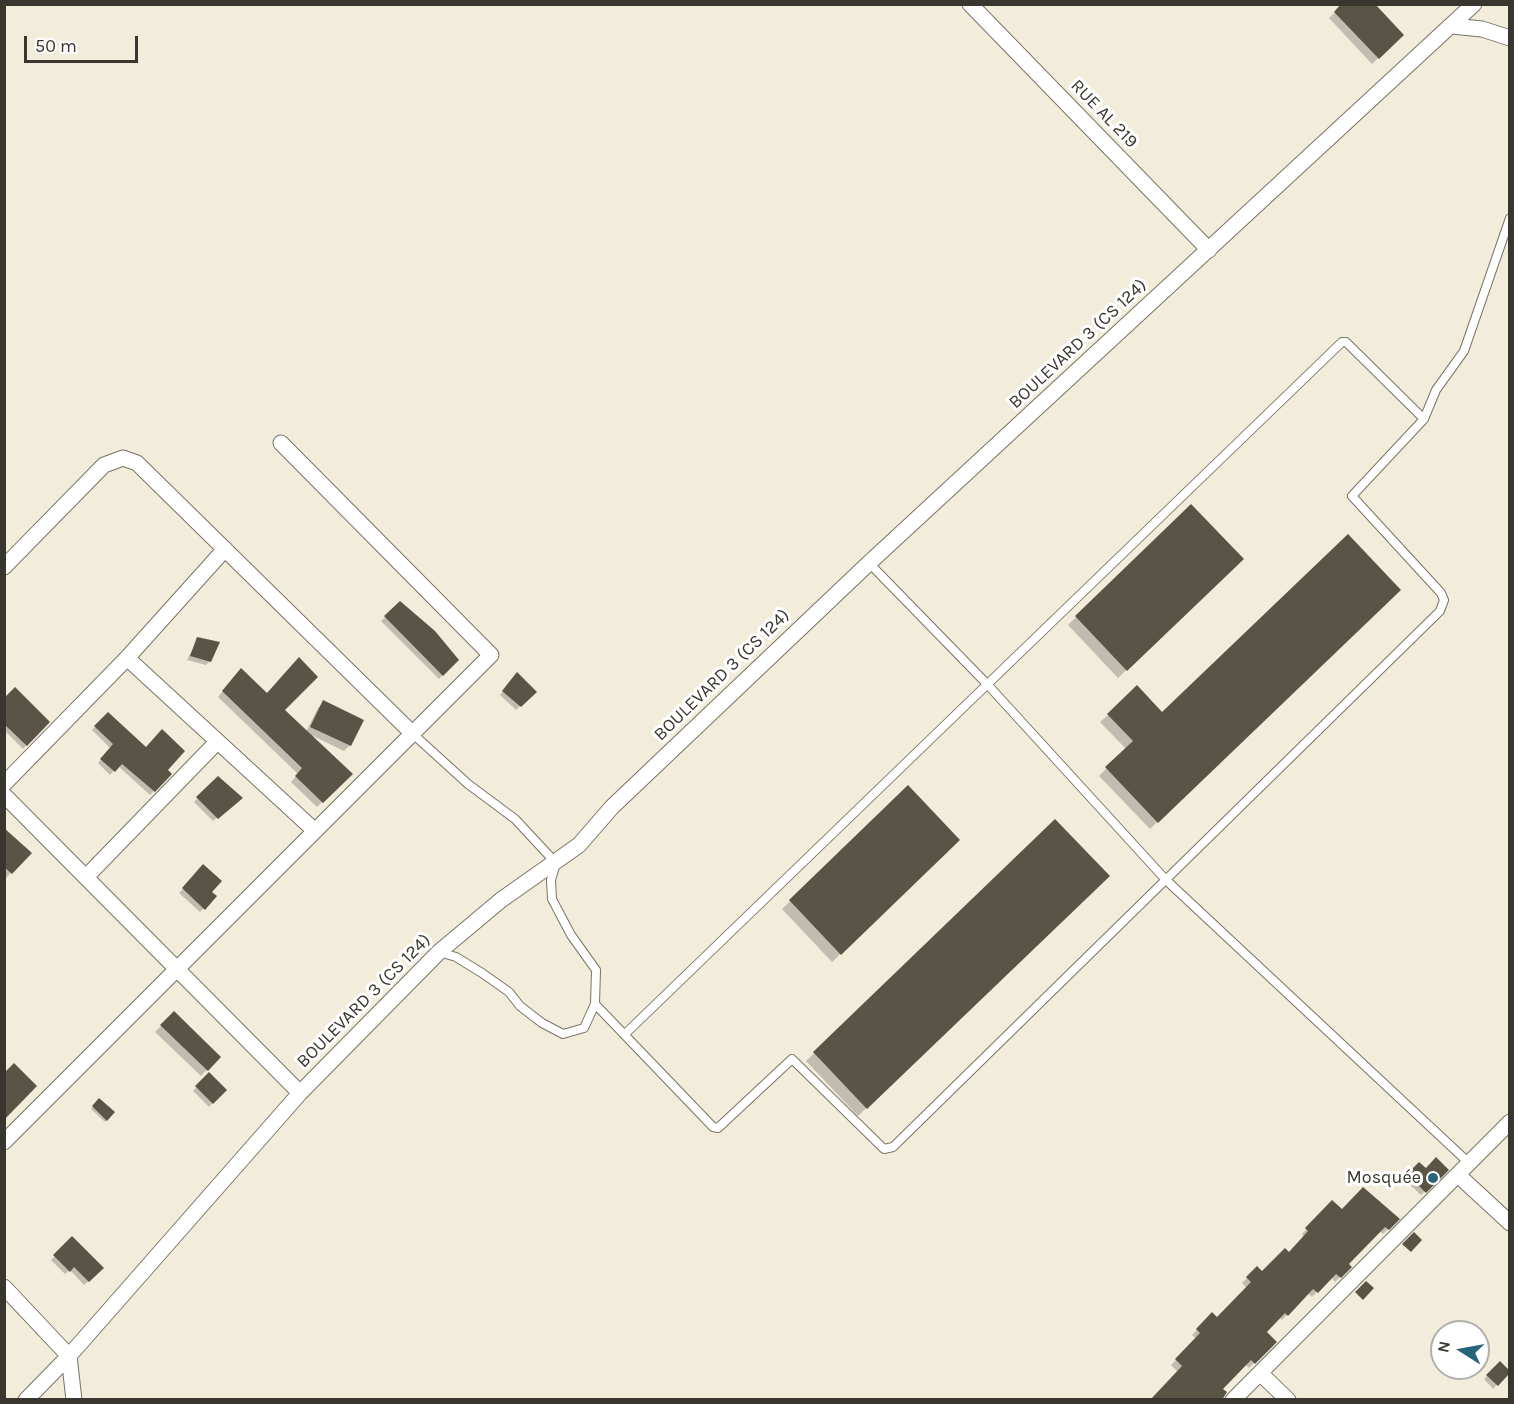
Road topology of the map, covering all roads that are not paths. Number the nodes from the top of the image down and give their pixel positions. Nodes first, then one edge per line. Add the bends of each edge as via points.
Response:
1 (970, 4) edge
2 (1474, 5) edge
3 (1452, 26) junction
4 (1509, 38) edge
5 (1509, 218) edge
6 (1209, 250) junction
7 (1424, 419) junction
8 (281, 443) dead end
9 (225, 549) junction
10 (869, 563) junction
11 (4, 567) edge
12 (127, 658) junction
13 (987, 684) junction
14 (413, 734) junction
15 (218, 742) junction
16 (4, 783) edge
17 (4, 795) edge
18 (314, 830) junction
19 (556, 863) junction
20 (87, 876) junction
21 (1167, 880) junction
22 (440, 952) junction
23 (178, 967) junction
24 (595, 1004) junction
25 (625, 1034) junction
26 (300, 1093) junction
27 (1509, 1122) edge
28 (4, 1142) edge
29 (1469, 1163) junction
30 (1458, 1175) junction
31 (1509, 1223) edge
32 (4, 1287) edge
33 (69, 1356) junction
34 (1260, 1372) junction
35 (26, 1400) edge
36 (74, 1400) edge
37 (1233, 1400) edge
38 (1288, 1400) edge

1 - 6 street, RUE AL 219
2 - 3 street, BOULEVARD 3 (CS 124)
3 - 4 street via 1482,29
3 - 6 street, BOULEVARD 3 (CS 124)
5 - 7 lane via 1464,351 1436,390
6 - 10 street, BOULEVARD 3 (CS 124)
7 - 13 lane via 1342,342
7 - 21 lane via 1352,496 1441,593 1443,605
8 - 14 street via 491,655
9 - 11 street via 137,463 123,458 96,472
9 - 12 street
9 - 14 street
10 - 13 lane
10 - 19 street, BOULEVARD 3 (CS 124)
12 - 15 street
12 - 16 street
13 - 21 lane
13 - 25 lane
14 - 18 street
14 - 19 lane via 468,784 515,819
15 - 18 street
15 - 20 street
17 - 20 street
18 - 23 street
19 - 22 street, BOULEVARD 3 (CS 124) via 501,900
19 - 24 lane via 551,880 552,899 596,970
20 - 23 street
21 - 25 lane via 889,1149 884,1149 792,1059 718,1128 713,1127
21 - 29 lane
22 - 24 lane via 482,973 542,1023 563,1034 584,1028
22 - 26 street, BOULEVARD 3 (CS 124)
23 - 26 street
23 - 28 street
24 - 25 lane
26 - 33 street, BOULEVARD 3 (CS 124)
27 - 29 street
29 - 30 street
30 - 31 street
30 - 34 street
32 - 33 street
33 - 35 street, BOULEVARD 3 (CS 124)
33 - 36 street
34 - 37 street
34 - 38 street

